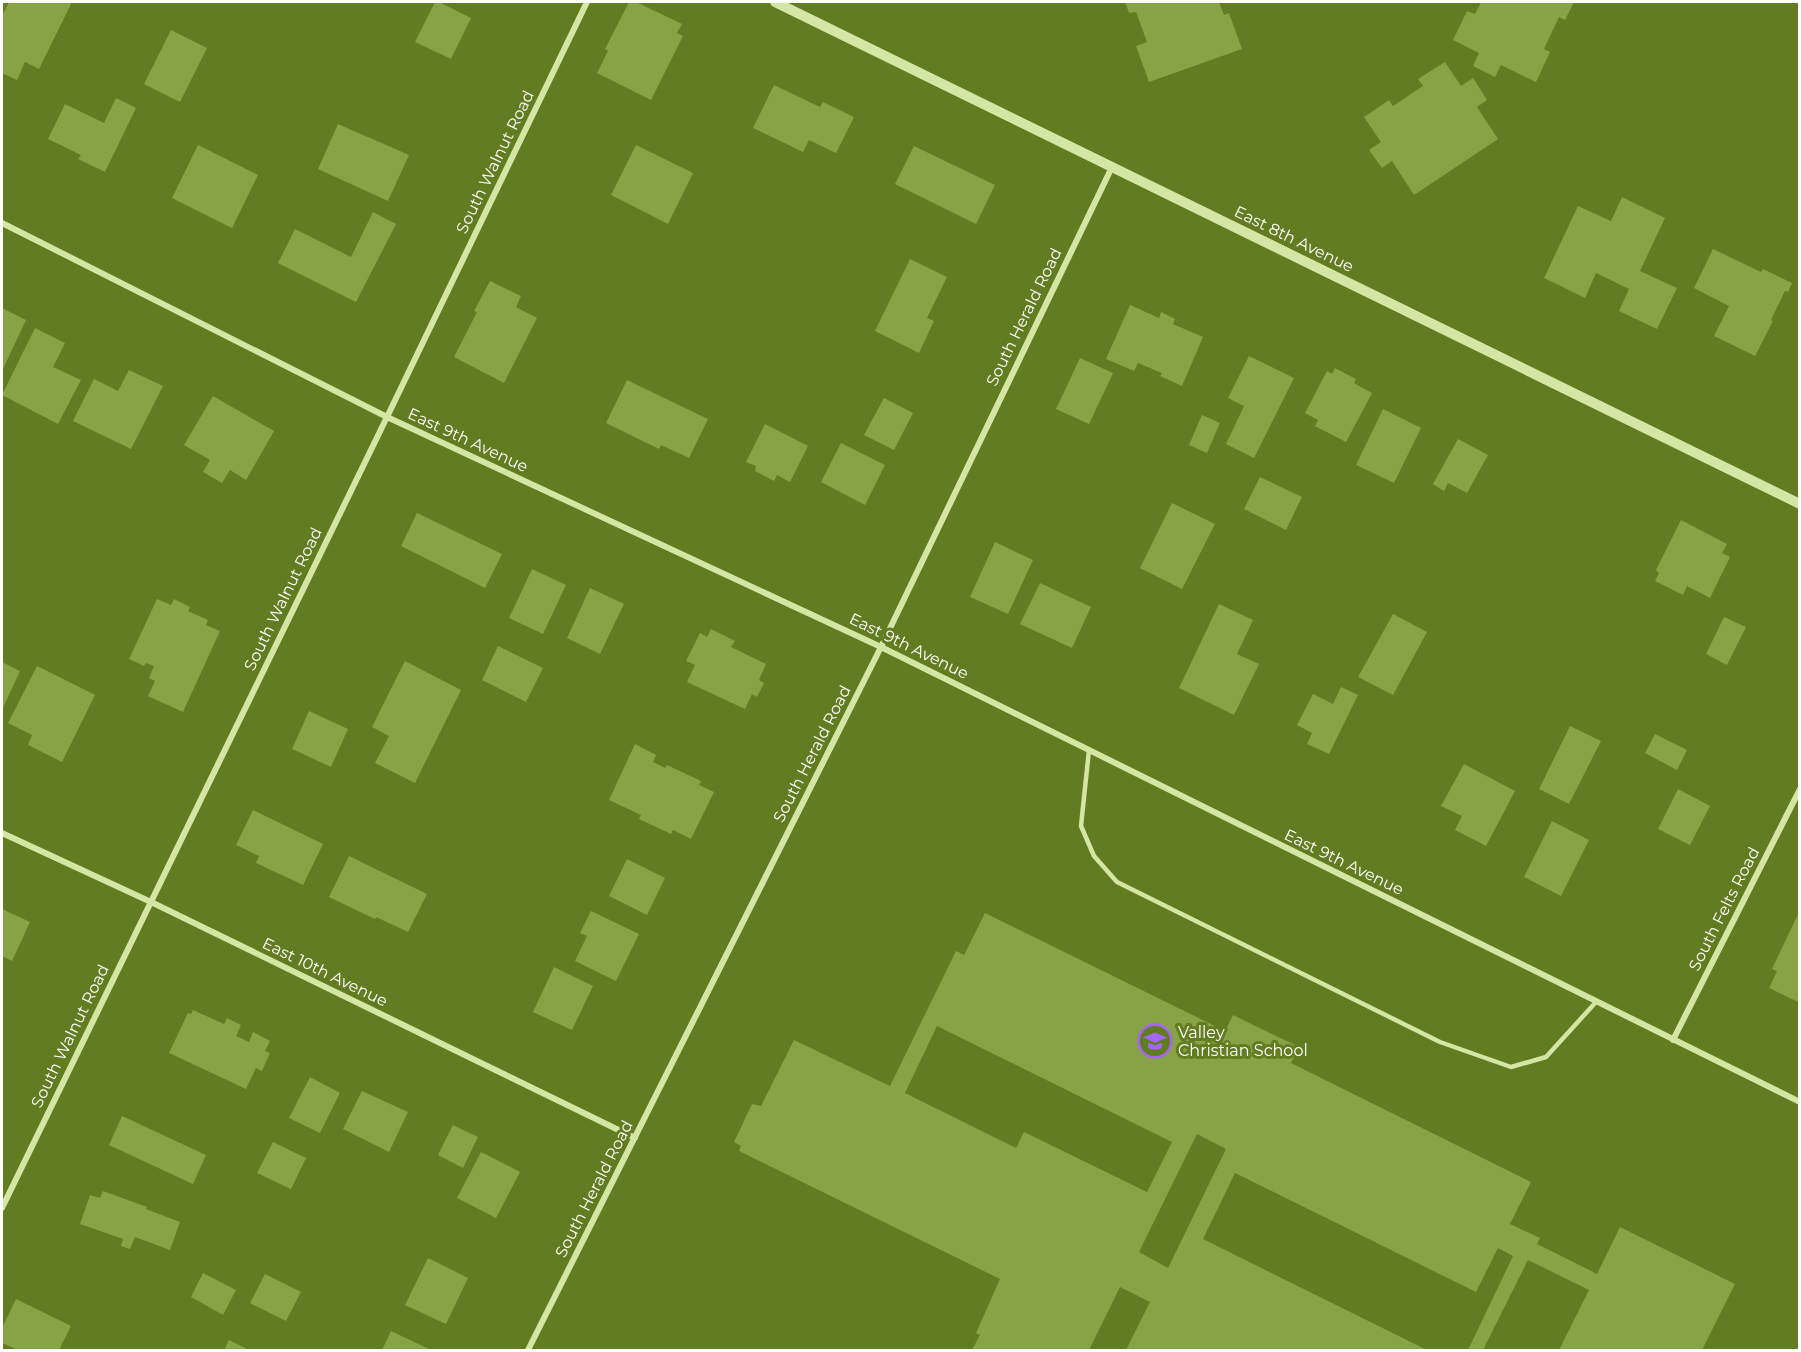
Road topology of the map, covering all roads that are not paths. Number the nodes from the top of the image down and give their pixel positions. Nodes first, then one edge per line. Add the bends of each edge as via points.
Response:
1 (587, 2) edge
2 (775, 2) edge
3 (1112, 166) junction
4 (2, 223) edge
5 (387, 417) junction
6 (1800, 504) edge
7 (881, 647) junction
8 (1089, 750) junction
9 (1800, 789) edge
10 (2, 833) edge
11 (151, 902) junction
12 (1596, 1002) junction
13 (1673, 1040) junction
14 (1800, 1102) edge
15 (634, 1138) junction
16 (2, 1208) edge
17 (528, 1350) edge

1 - 5 street, South Walnut Road
2 - 3 street, East 8th Avenue
3 - 6 street, East 8th Avenue
3 - 7 street, South Herald Road
4 - 5 street, East 9th Avenue
5 - 7 street, East 9th Avenue
5 - 11 street, South Walnut Road
7 - 8 street, East 9th Avenue
7 - 15 street, South Herald Road
8 - 12 street, East 9th Avenue
8 - 12 lane via 1082,826 1094,856 1117,882 1128,888 1440,1042 1511,1067 1546,1057
9 - 13 street, South Felts Road
10 - 11 street, East 10th Avenue
11 - 15 street, East 10th Avenue
11 - 16 street, South Walnut Road
12 - 13 street, East 9th Avenue
13 - 14 street, East 9th Avenue
15 - 17 street, South Herald Road

